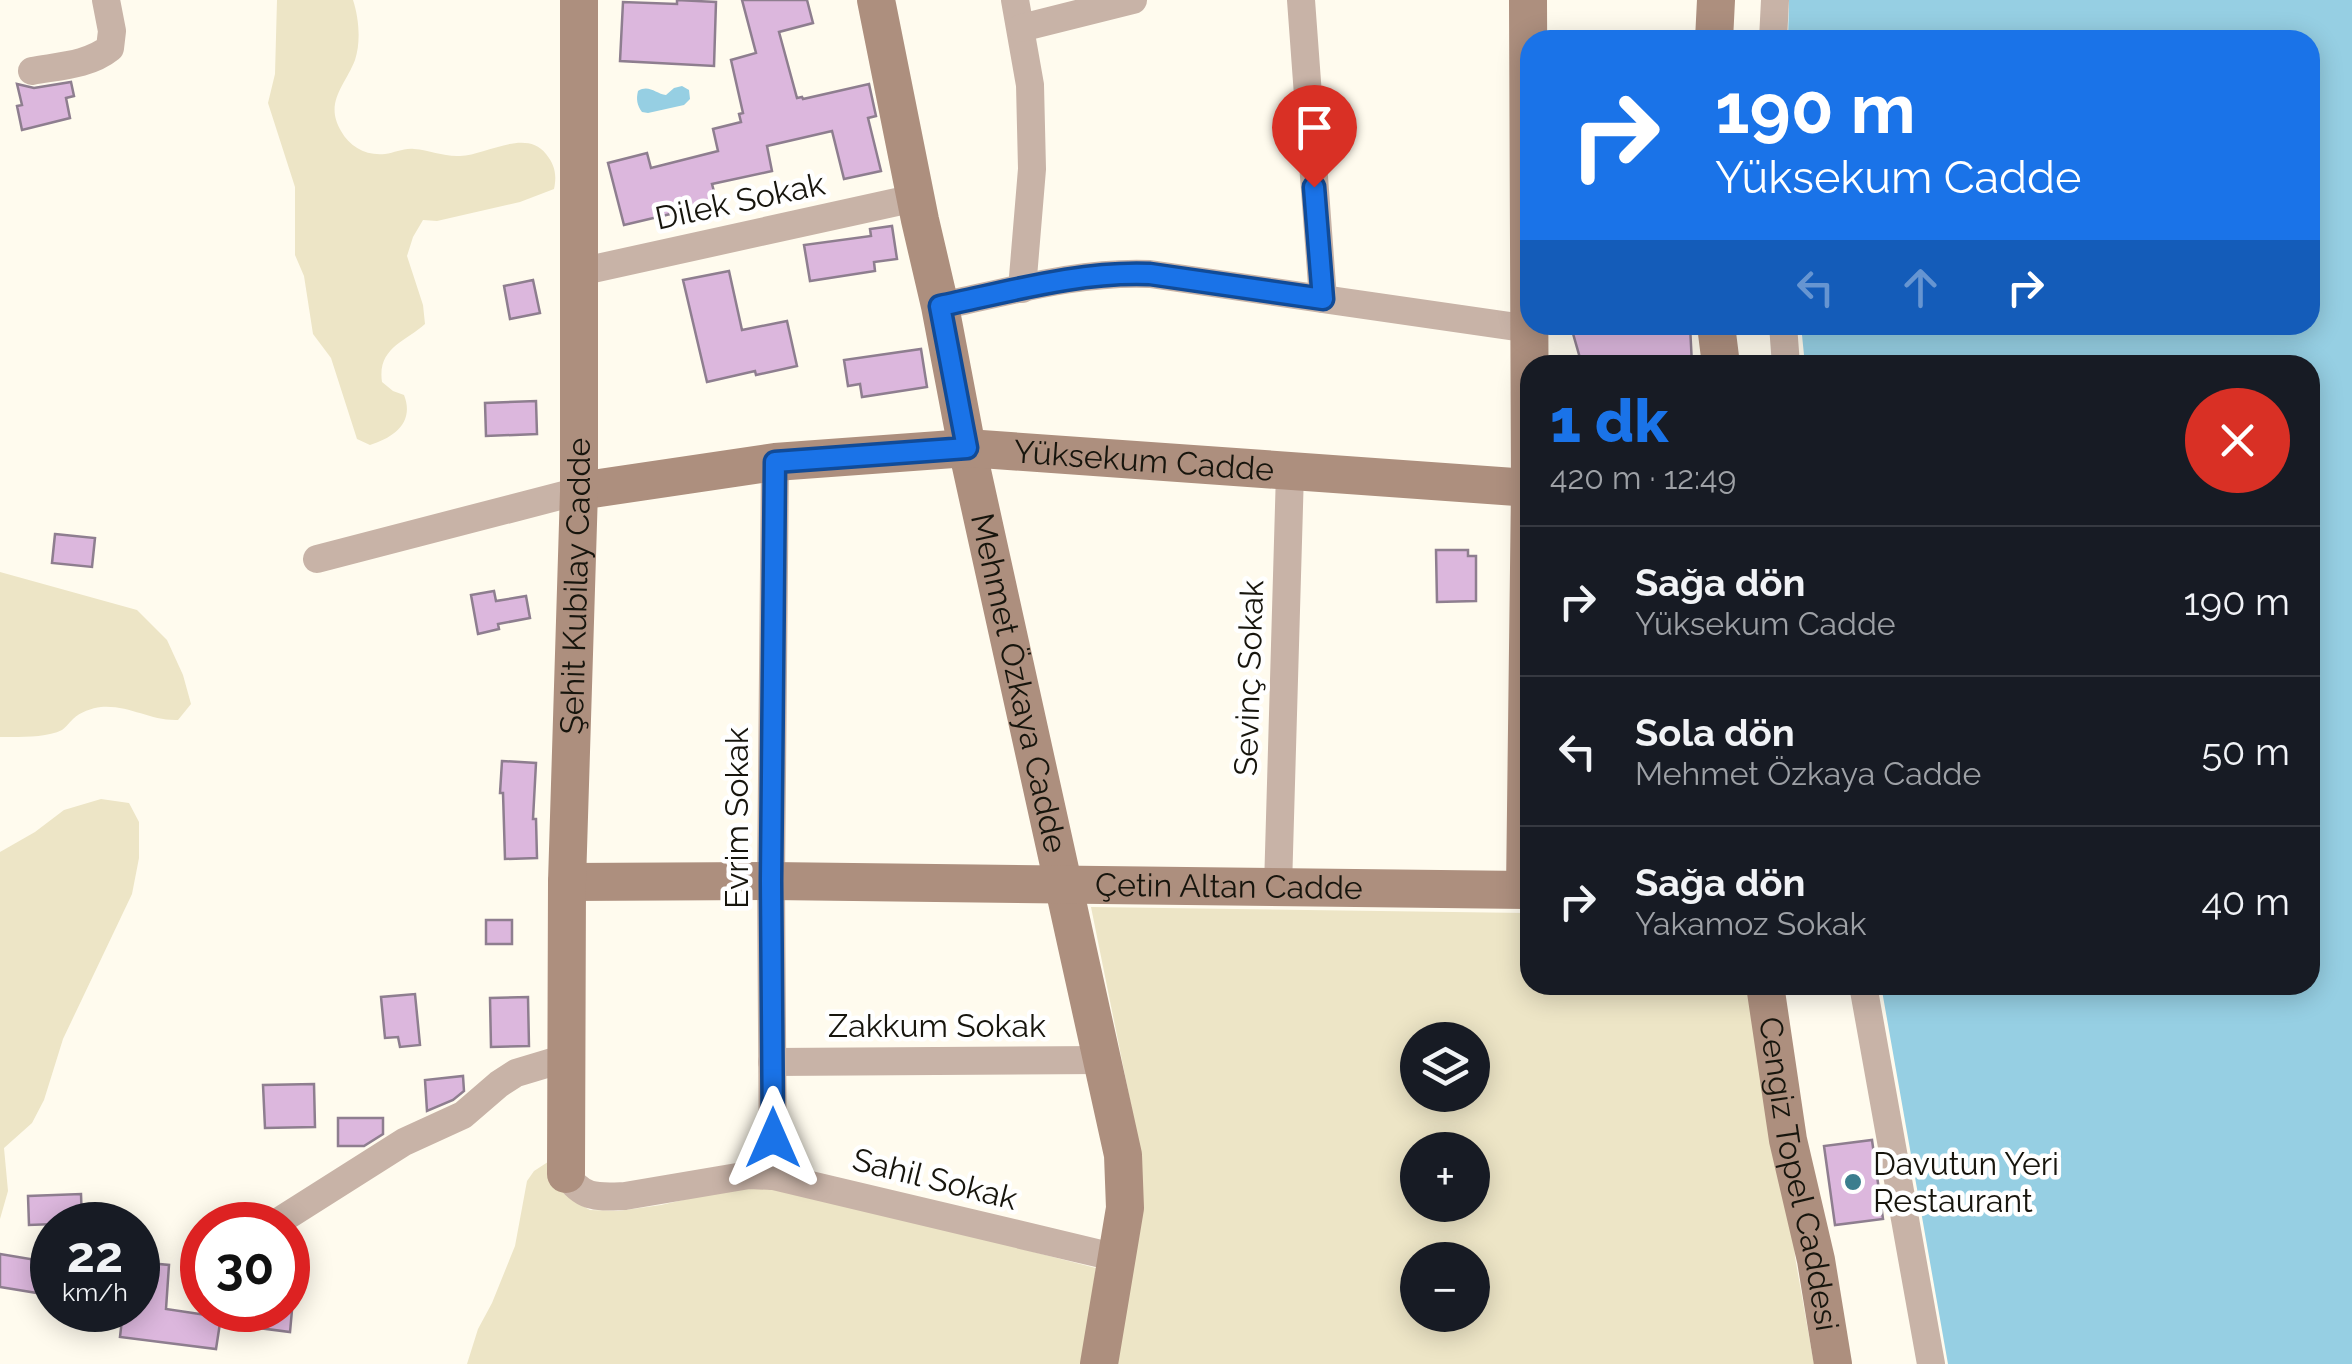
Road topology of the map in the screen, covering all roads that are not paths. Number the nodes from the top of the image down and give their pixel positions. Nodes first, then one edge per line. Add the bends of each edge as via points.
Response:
1 (106, 0) edge
2 (579, 0) edge
3 (876, 0) edge
4 (1015, 0) edge
5 (1133, 0) edge
6 (1301, 0) edge
7 (1528, 0) edge
8 (1716, 0) edge
9 (1775, 0) edge
10 (1021, 28) junction
11 (1528, 30) edge
12 (1714, 30) edge
13 (1774, 30) edge
14 (32, 71) dead end
15 (916, 198) junction
16 (579, 272) junction
17 (1022, 289) junction
18 (1323, 299) junction
19 (940, 306) junction
20 (1520, 328) edge
21 (967, 448) junction
22 (775, 462) junction
23 (1290, 472) junction
24 (1520, 487) edge
25 (580, 490) junction
26 (317, 559) dead end
27 (771, 881) junction
28 (566, 882) junction
29 (1063, 884) junction
30 (1278, 888) junction
31 (1520, 890) edge
32 (1766, 995) edge
33 (1865, 995) edge
34 (566, 1058) junction
35 (1102, 1060) junction
36 (772, 1062) junction
37 (566, 1174) joint
38 (773, 1176) junction
39 (309, 1202) edge
40 (1118, 1258) junction
41 (1099, 1364) edge
42 (1833, 1364) edge
43 (1931, 1364) edge

1 - 14 street via 110,48 85,62
2 - 16 street, Şehit Kubilay Cadde
3 - 15 street, Mehmet Özkaya Cadde
4 - 10 street
5 - 10 street
6 - 18 street
7 - 11 street
8 - 12 street
9 - 13 street
10 - 17 street via 1032,169
15 - 16 street, Dilek Sokak
15 - 19 street, Mehmet Özkaya Cadde
16 - 25 street, Şehit Kubilay Cadde
17 - 18 street via 1128,273
17 - 19 street
18 - 20 street
19 - 21 street, Mehmet Özkaya Cadde
21 - 22 street, Yüksekum Cadde
21 - 23 street, Yüksekum Cadde
21 - 29 street, Mehmet Özkaya Cadde
22 - 25 street, Yüksekum Cadde
22 - 27 street, Evrim Sokak
23 - 24 street, Yüksekum Cadde
23 - 30 street, Sevinç Sokak
25 - 26 street
25 - 28 street, Şehit Kubilay Cadde
27 - 28 street, Çetin Altan Cadde
27 - 29 street, Çetin Altan Cadde
27 - 36 street, Evrim Sokak
28 - 34 street, Şehit Kubilay Cadde
29 - 30 street, Çetin Altan Cadde
29 - 35 street, Mehmet Özkaya Cadde
30 - 31 street, Çetin Altan Cadde
32 - 42 street, Cengiz Topel Caddesi
33 - 43 street
34 - 37 street, Şehit Kubilay Cadde
34 - 39 street via 516,1074 463,1115 404,1142
35 - 36 street, Zakkum Sokak
35 - 40 street, Mehmet Özkaya Cadde via 1125,1179
36 - 38 street, Evrim Sokak
37 - 38 street, Sahil Sokak via 576,1188 604,1197
38 - 40 street, Sahil Sokak
40 - 41 street, Mehmet Özkaya Cadde

